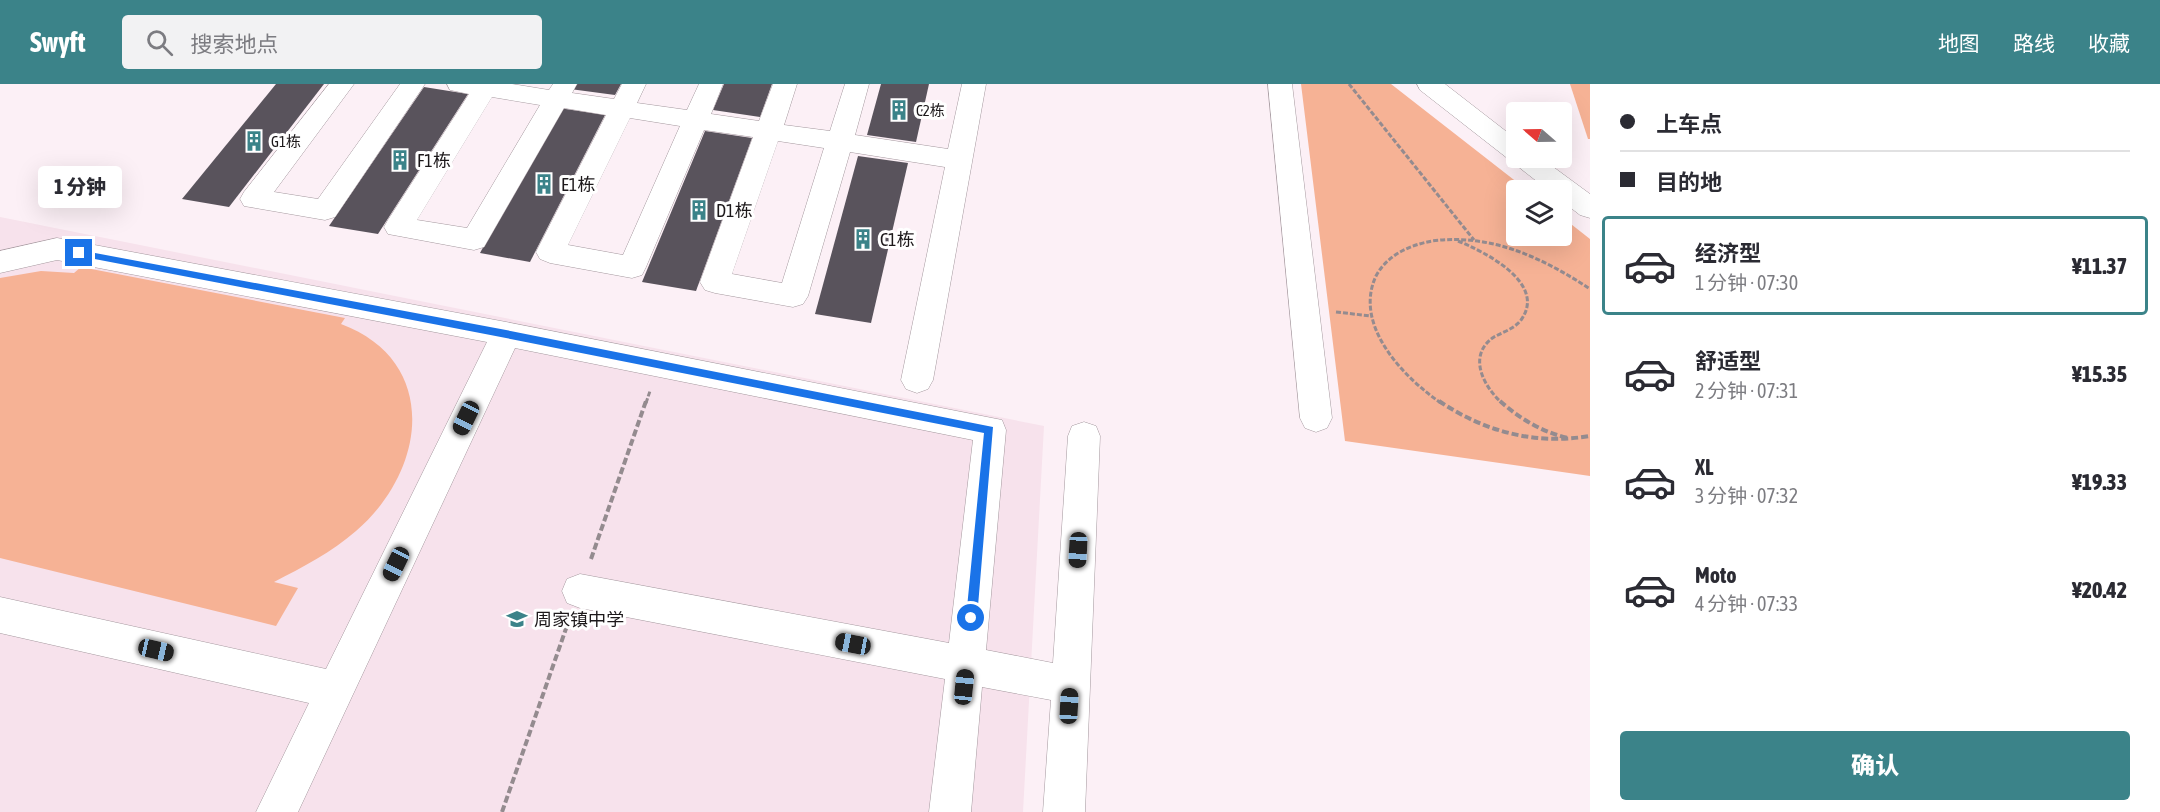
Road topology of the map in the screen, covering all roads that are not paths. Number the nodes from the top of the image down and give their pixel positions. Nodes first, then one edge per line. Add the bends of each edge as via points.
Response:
1 (342, 84) edge
2 (413, 84) edge
3 (634, 84) edge
4 (711, 84) edge
5 (785, 84) edge
6 (857, 84) edge
7 (974, 84) edge
8 (1280, 84) edge
9 (1429, 84) edge
10 (477, 85) edge
11 (561, 91) edge
12 (621, 108) junction
13 (695, 120) junction
14 (768, 131) junction
15 (841, 142) junction
16 (1506, 144) edge
17 (960, 160) junction
18 (1537, 168) edge
19 (1590, 208) edge
20 (0, 262) edge
21 (506, 334) junction
22 (917, 380) dead end
23 (1316, 418) dead end
24 (1084, 436) dead end
25 (580, 591) dead end
26 (0, 615) edge
27 (967, 666) junction
28 (1071, 686) junction
29 (335, 690) junction
30 (277, 812) edge
31 (950, 812) edge
32 (1064, 812) edge

1 - 2 street via 254,199 325,210
3 - 12 street
4 - 13 street
5 - 14 street
6 - 15 street
7 - 17 street
8 - 23 street
9 - 16 street
10 - 11 street
10 - 11 street via 398,227 474,240
11 - 12 street
12 - 13 street
12 - 13 street via 550,252 632,267
13 - 14 street
14 - 15 street
14 - 15 street via 715,282 793,296
15 - 17 street
17 - 22 street
18 - 19 street
20 - 21 street via 57,249
21 - 27 street via 990,430
21 - 29 street
24 - 28 street
25 - 27 street
26 - 29 street
27 - 28 street
27 - 31 street
28 - 32 street
29 - 30 street

